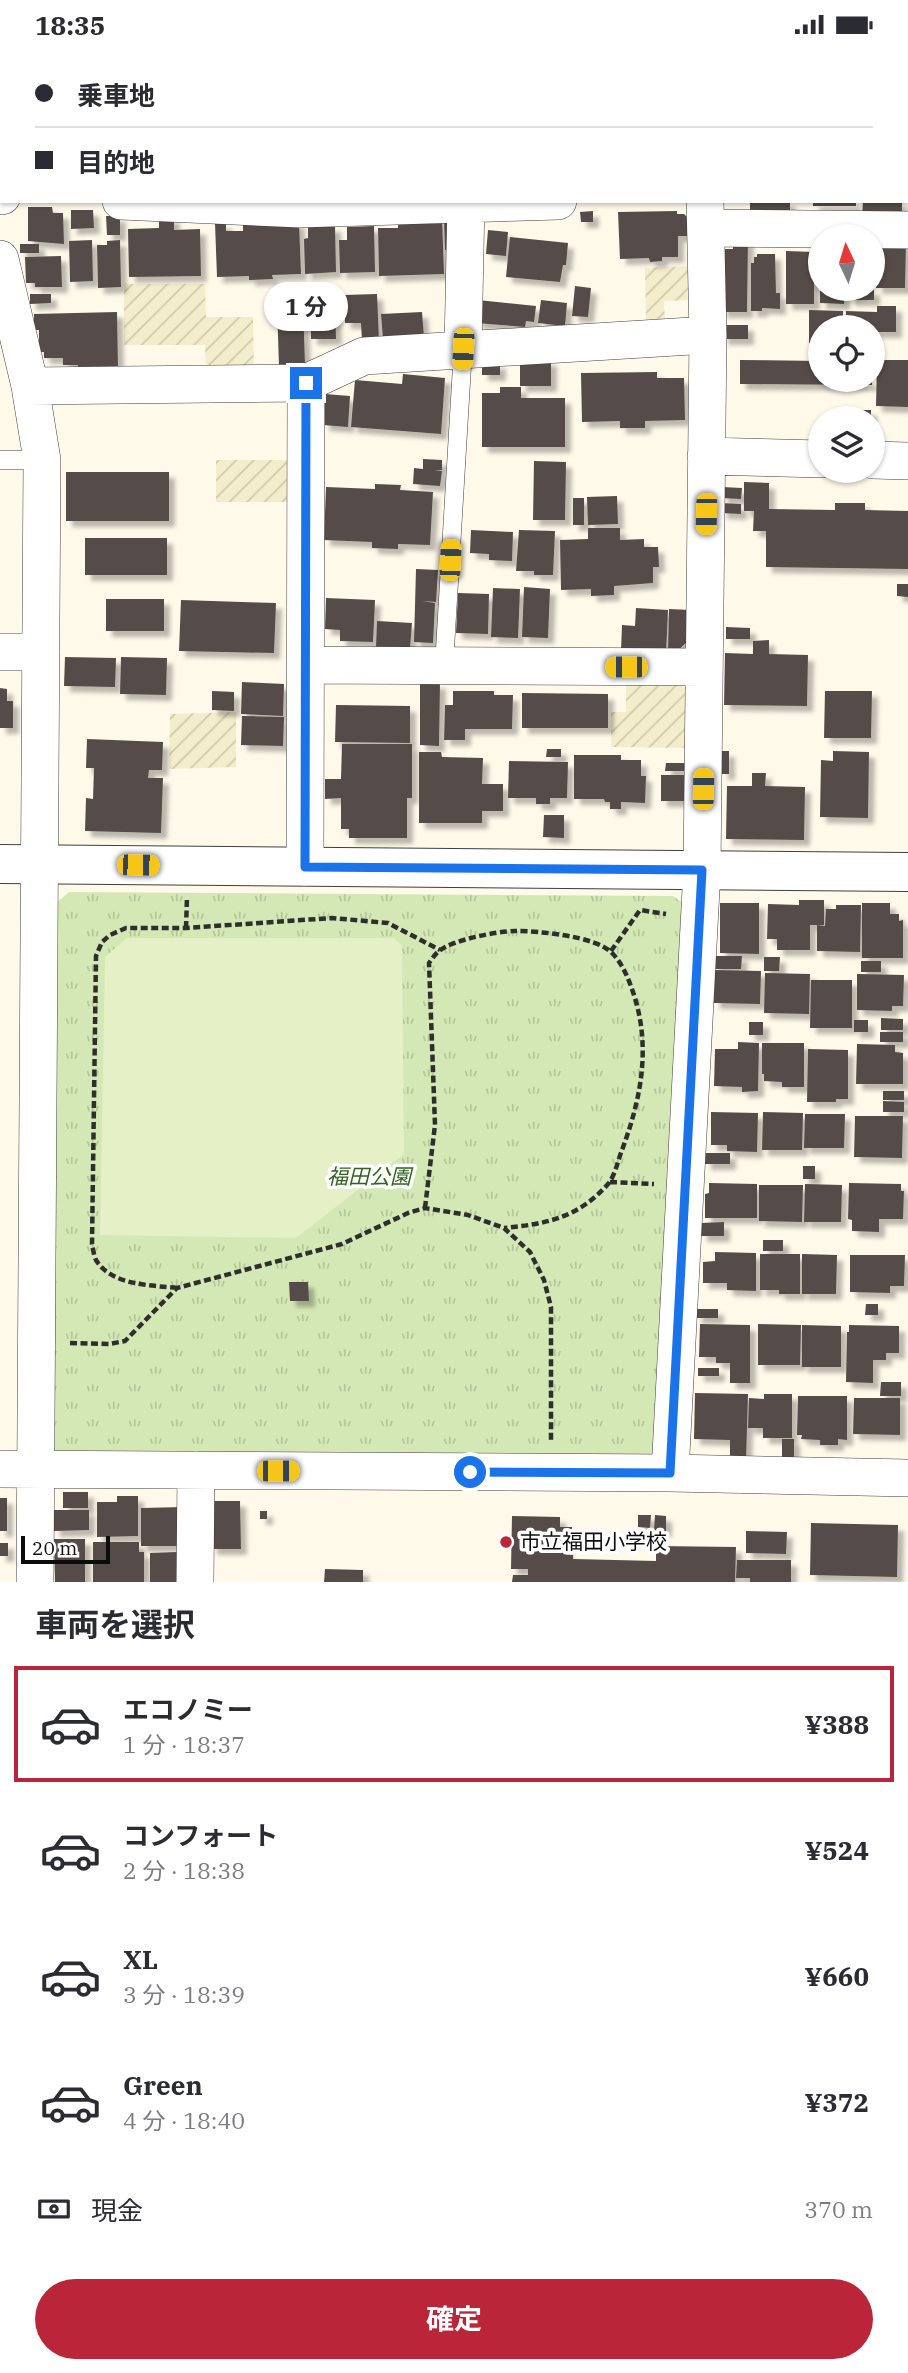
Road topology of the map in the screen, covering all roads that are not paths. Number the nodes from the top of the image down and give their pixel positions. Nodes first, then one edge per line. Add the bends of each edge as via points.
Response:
1 (166, 203) edge
2 (442, 203) edge
3 (466, 203) edge
4 (705, 215) edge
5 (908, 230) edge
6 (0, 259) edge
7 (708, 335) junction
8 (463, 349) junction
9 (306, 383) junction
10 (30, 387) junction
11 (706, 456) junction
12 (808, 459) edge
13 (0, 460) edge
14 (42, 460) junction
15 (885, 460) edge
16 (908, 461) edge
17 (0, 652) edge
18 (41, 652) junction
19 (307, 665) junction
20 (444, 666) junction
21 (704, 667) junction
22 (0, 864) edge
23 (40, 865) junction
24 (305, 867) junction
25 (702, 870) junction
26 (908, 872) edge
27 (0, 1469) edge
28 (37, 1469) junction
29 (196, 1470) junction
30 (670, 1473) junction
31 (908, 1478) edge
32 (36, 1582) edge
33 (195, 1582) edge

1 - 2 street via 300,209
3 - 8 street
4 - 5 street
4 - 7 street
6 - 10 street
7 - 8 street
7 - 11 street
8 - 9 street via 363,356
8 - 20 lane
9 - 10 street
9 - 19 street
10 - 14 street
11 - 12 street
11 - 21 street
13 - 14 lane
14 - 18 street
15 - 16 street
17 - 18 street
18 - 23 street
19 - 20 street
19 - 24 street
20 - 21 street
21 - 25 street
22 - 23 street
23 - 24 street
23 - 28 street
24 - 25 street
25 - 26 street
25 - 30 street
27 - 28 street
28 - 29 street
28 - 32 street
29 - 30 street
29 - 33 street
30 - 31 street

